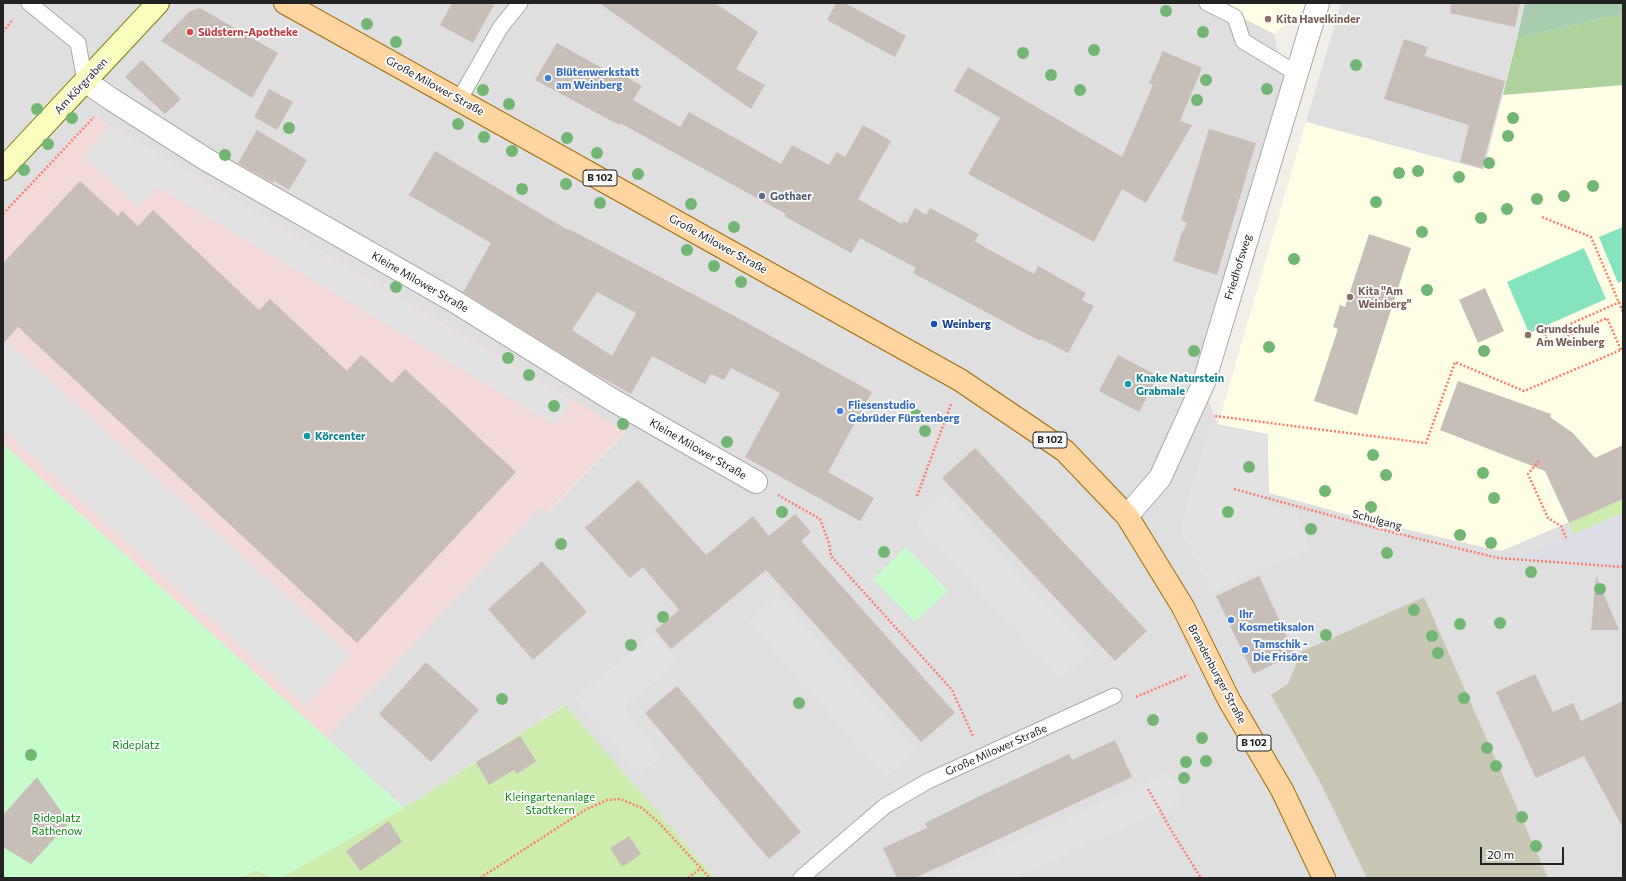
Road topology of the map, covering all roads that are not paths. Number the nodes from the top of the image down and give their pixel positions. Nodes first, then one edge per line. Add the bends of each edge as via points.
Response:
1 (29, 3) edge
2 (158, 3) edge
3 (285, 3) edge
4 (520, 3) edge
5 (1207, 3) edge
6 (1318, 3) edge
7 (1296, 73) junction
8 (85, 81) junction
9 (459, 100) junction
10 (3, 169) edge
11 (756, 482) road end
12 (1127, 516) junction
13 (1114, 696) road end
14 (801, 878) edge
15 (1324, 878) edge

1 - 8 lane via 78,43
2 - 8 street, Am Körgraben
3 - 9 main road, Große Milower Straße / B 102
4 - 9 lane via 500,28
5 - 7 lane via 1235,17 1243,41
6 - 7 street, Friedhofsweg
7 - 12 street, Friedhofsweg via 1204,382 1160,478
8 - 10 street, Am Körgraben
8 - 11 street, Kleine Milower Straße via 207,160 454,301 611,399
9 - 12 main road, Große Milower Straße / B 102 via 960,380 1065,450
12 - 15 main road, Brandenburger Straße / B 102 via 1183,608 1211,666 1282,790
13 - 14 lane, Große Milower Straße via 928,781 885,806

